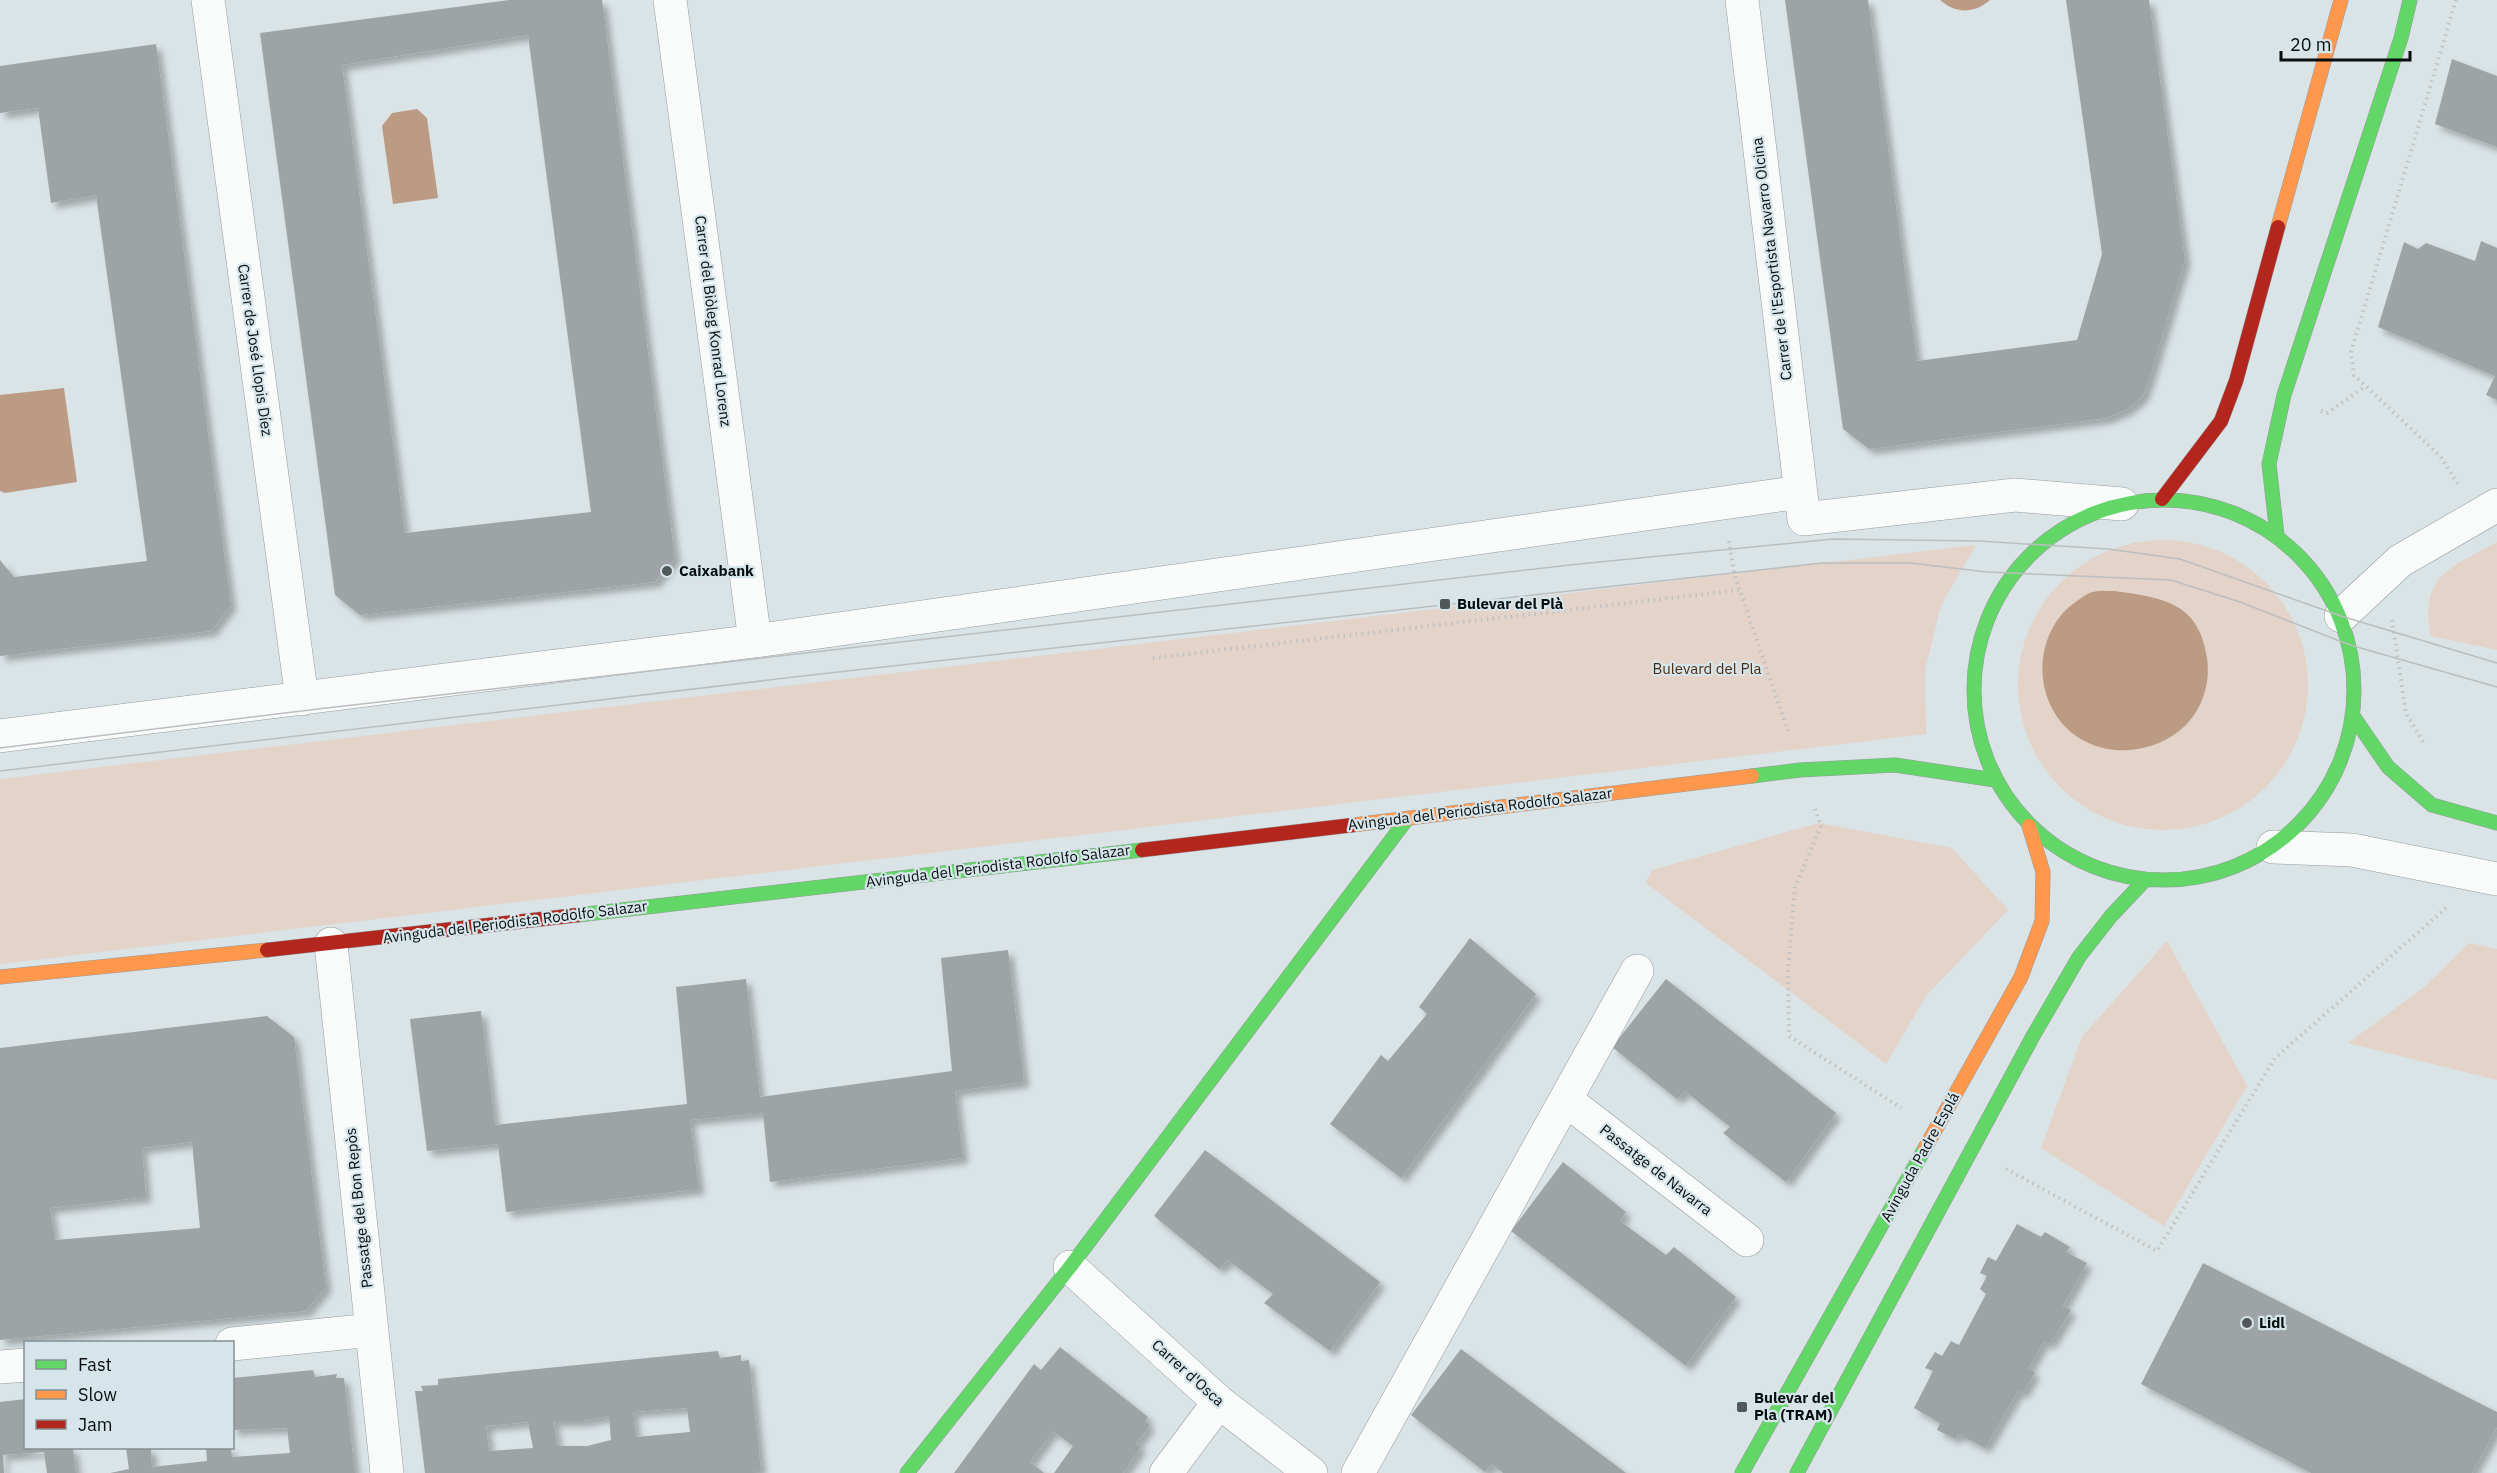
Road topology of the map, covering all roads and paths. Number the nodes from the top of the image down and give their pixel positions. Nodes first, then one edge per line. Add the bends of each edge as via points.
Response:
1 (208, 0) edge
2 (670, 0) edge
3 (1742, 0) edge
4 (2341, 0) edge
5 (2410, 0) edge
6 (2456, 0) edge
7 (2162, 499) junction
8 (2121, 504) junction
9 (1802, 505) junction
10 (2485, 513) edge
11 (2277, 535) junction
12 (1729, 538) dead end
13 (1740, 590) junction
14 (2391, 615) dead end
15 (2341, 616) junction
16 (755, 641) junction
17 (1153, 658) dead end
18 (302, 699) junction
19 (2353, 716) junction
20 (0, 736) edge
21 (2430, 755) dead end
22 (1800, 770) junction
23 (1995, 780) junction
24 (1407, 819) junction
25 (2497, 823) edge
26 (2029, 826) junction
27 (2273, 846) junction
28 (2461, 871) junction
29 (2497, 879) edge
30 (2145, 880) junction
31 (331, 944) junction
32 (1637, 971) dead end
33 (0, 977) edge
34 (1566, 1100) junction
35 (1935, 1130) junction
36 (1970, 1152) junction
37 (1746, 1240) dead end
38 (1070, 1267) junction
39 (372, 1330) junction
40 (234, 1344) edge
41 (24, 1365) edge
42 (0, 1367) edge
43 (1219, 1402) junction
44 (387, 1473) edge
45 (907, 1473) edge
46 (1166, 1473) edge
47 (1311, 1473) edge
48 (1358, 1473) edge
49 (1742, 1473) edge
50 (1797, 1473) edge

1 - 18 street, Carrer de José Llopis Díez
2 - 16 street, Carrer del Biòleg Konrad Lorenz
3 - 9 street, Carrer de l'Esportista Navarro Olcina
4 - 7 street via 2229,401 2221,421
5 - 11 street via 2284,395 2269,464
6 - 10 path via 2351,352 2354,375 2440,456 2459,486
7 - 8 street
7 - 11 street via 2223,508
8 - 9 street via 2015,495
8 - 23 street via 2092,513 2040,545 2014,572 1990,610 1977,652 1973,696 1979,739
9 - 16 street
10 - 15 street via 2400,561
11 - 15 street via 2303,558
12 - 13 path
13 - 17 path
13 - 22 path
14 - 21 path via 2406,713
15 - 19 street via 2354,666
16 - 18 street
18 - 20 street
19 - 25 street via 2388,767 2432,805
19 - 27 street via 2339,766 2312,811
22 - 23 street, Avinguda del Periodista Rodolfo Salazar via 1895,765
22 - 24 street, Avinguda del Periodista Rodolfo Salazar
22 - 35 path via 1821,826 1795,888 1788,973 1789,1036
23 - 26 street
24 - 31 street, Avinguda del Periodista Rodolfo Salazar
24 - 38 street
26 - 30 street via 2063,852 2092,866
26 - 35 street, Avinguda Padre Esplá via 2043,872 2042,921 2021,977
27 - 28 street via 2352,850
27 - 30 street via 2244,864 2211,875
28 - 29 street
28 - 36 path via 2453,901 2274,1059 2157,1251
30 - 36 street via 2079,957
31 - 33 street, Avinguda del Periodista Rodolfo Salazar
31 - 39 street, Passatge del Bon Repòs
32 - 34 street
34 - 37 street, Passatge de Navarra
34 - 48 street
35 - 49 street, Avinguda Padre Esplá
36 - 50 street
38 - 43 street, Carrer d'Osca
38 - 45 street
39 - 40 street
39 - 44 street, Passatge del Bon Repòs
41 - 42 street
43 - 46 street
43 - 47 street, Carrer d'Osca

